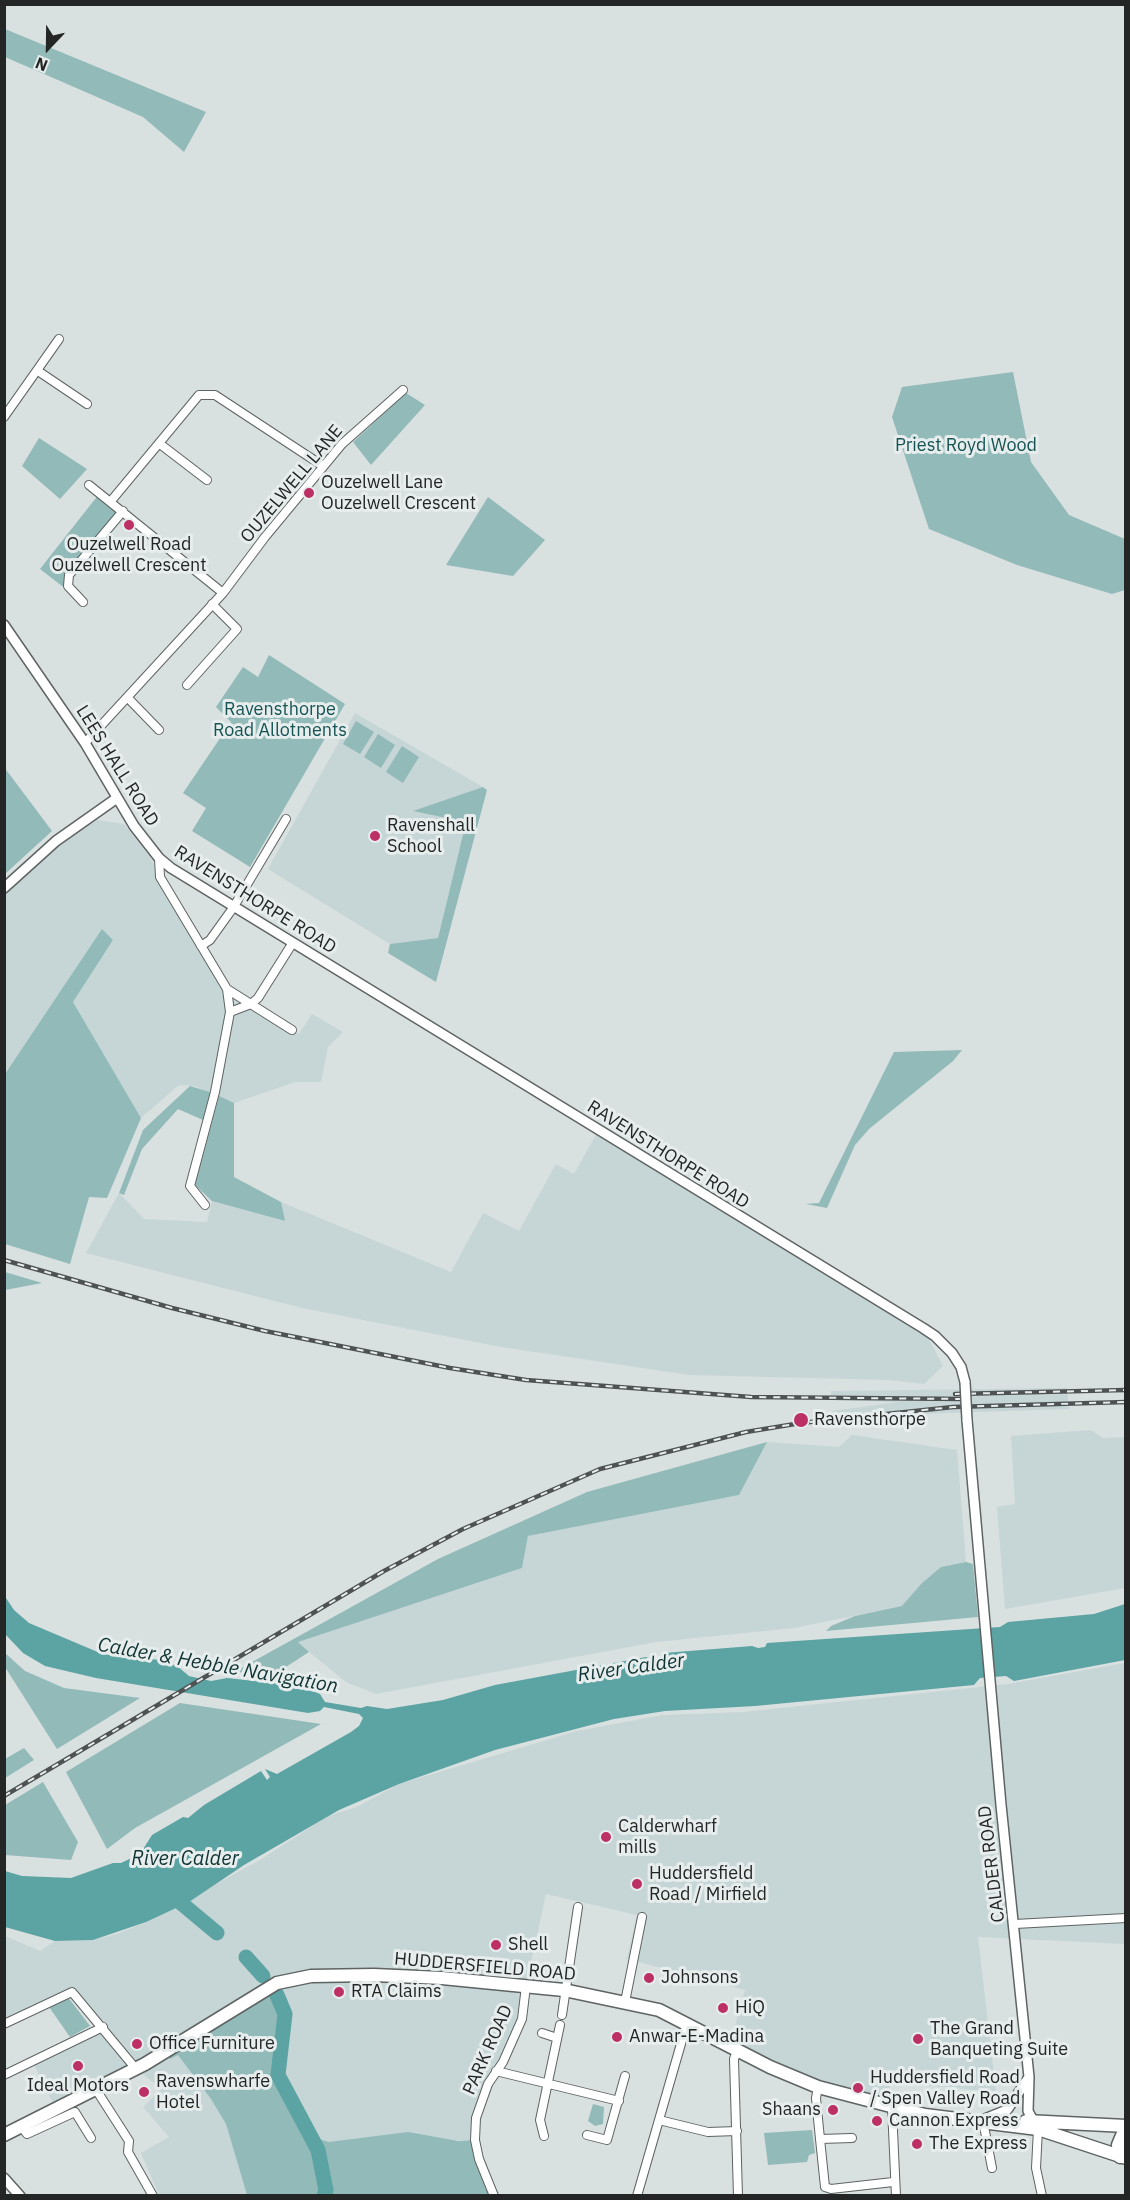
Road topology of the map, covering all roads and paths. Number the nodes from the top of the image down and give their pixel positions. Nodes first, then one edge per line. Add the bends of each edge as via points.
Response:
1 (59, 339) dead end
2 (38, 371) junction
3 (403, 390) dead end
4 (87, 404) dead end
5 (4, 417) edge
6 (160, 444) junction
7 (323, 466) junction
8 (207, 480) dead end
9 (89, 485) dead end
10 (111, 501) junction
11 (123, 511) junction
12 (223, 593) junction
13 (83, 602) dead end
14 (213, 604) junction
15 (4, 625) edge
16 (187, 684) dead end
17 (127, 697) junction
18 (159, 730) dead end
19 (85, 743) junction
20 (117, 798) junction
21 (286, 819) dead end
22 (159, 858) junction
23 (4, 888) edge
24 (233, 908) junction
25 (292, 944) junction
26 (201, 946) junction
27 (228, 989) junction
28 (251, 1004) junction
29 (230, 1012) junction
30 (292, 1030) dead end
31 (205, 1205) dead end
32 (981, 1592) joint
33 (578, 1907) dead end
34 (642, 1917) dead end
35 (1125, 1917) edge
36 (1015, 1924) junction
37 (526, 1986) junction
38 (564, 1990) junction
39 (624, 2002) junction
40 (562, 2015) dead end
41 (687, 2023) junction
42 (4, 2024) edge
43 (560, 2025) dead end
44 (103, 2027) junction
45 (542, 2033) dead end
46 (557, 2038) junction
47 (737, 2051) junction
48 (136, 2069) junction
49 (496, 2071) junction
50 (4, 2075) edge
51 (625, 2076) dead end
52 (1029, 2077) junction
53 (547, 2085) junction
54 (818, 2086) junction
55 (95, 2088) junction
56 (619, 2101) junction
57 (892, 2108) junction
58 (659, 2120) junction
59 (982, 2121) junction
60 (1097, 2124) junction
61 (1036, 2125) junction
62 (1125, 2126) edge
63 (21, 2127) junction
64 (737, 2131) junction
65 (4, 2135) edge
66 (587, 2135) dead end
67 (544, 2136) dead end
68 (91, 2138) dead end
69 (852, 2138) dead end
70 (820, 2139) junction
71 (1097, 2148) junction
72 (1123, 2157) edge
73 (992, 2168) dead end
74 (4, 2178) edge
75 (893, 2182) junction
76 (20, 2196) edge
77 (153, 2196) edge
78 (494, 2196) edge
79 (637, 2196) edge
80 (738, 2196) edge
81 (896, 2196) edge
82 (1042, 2196) edge

1 - 2 street
2 - 4 street
2 - 5 street
3 - 7 street, OUZELWELL LANE
6 - 7 street via 199,395 215,395
6 - 8 street
6 - 10 street
7 - 12 street, OUZELWELL LANE
9 - 10 street
10 - 11 street
11 - 12 street
11 - 13 street via 69,575 68,586
12 - 14 street, OUZELWELL LANE
14 - 16 street via 237,629
14 - 17 street, OUZELWELL LANE
15 - 19 street, LEES HALL ROAD
17 - 18 street
17 - 19 street, OUZELWELL LANE
19 - 20 street, LEES HALL ROAD
20 - 22 street, LEES HALL ROAD
20 - 23 street via 56,841
21 - 24 street
22 - 24 street, RAVENSTHORPE ROAD
22 - 26 street, LEES HALL ROAD via 159,877
24 - 25 street, RAVENSTHORPE ROAD
24 - 26 street via 210,940
25 - 28 street
25 - 32 street, RAVENSTHORPE ROAD, bridge via 935,1336 961,1367 965,1382
26 - 27 street, LEES HALL ROAD
27 - 28 street, LEES HALL ROAD
27 - 29 street, LEES HALL ROAD
28 - 29 street
28 - 30 street, LEES HALL ROAD
29 - 31 street, LEES HALL ROAD via 215,1092 190,1186
32 - 36 street, CALDER ROAD
33 - 38 street
34 - 39 street
35 - 36 street
36 - 52 street, CALDER ROAD
37 - 38 highway, HUDDERSFIELD ROAD
37 - 48 highway, HUDDERSFIELD ROAD via 311,1976 267,1989
37 - 49 street, PARK ROAD via 522,2019
38 - 39 highway, HUDDERSFIELD ROAD
38 - 40 street
39 - 41 highway, HUDDERSFIELD ROAD via 659,2010
41 - 47 highway, HUDDERSFIELD ROAD
41 - 58 street
42 - 44 street via 69,1991
43 - 46 street
44 - 48 street
44 - 50 street
45 - 46 street
46 - 53 street
47 - 54 highway, HUDDERSFIELD ROAD
47 - 64 street
48 - 55 highway, HUDDERSFIELD ROAD
49 - 53 street
49 - 78 street, PARK ROAD via 479,2103 475,2140
51 - 56 street
52 - 59 street via 1009,2109
52 - 61 street, CALDER ROAD via 1028,2111
53 - 56 street
53 - 67 street via 540,2120
54 - 57 highway, HUDDERSFIELD ROAD
54 - 70 street
55 - 63 highway, HUDDERSFIELD ROAD
55 - 77 street via 129,2141 128,2151
56 - 66 street via 607,2140
57 - 59 highway, HUDDERSFIELD ROAD
57 - 75 street
58 - 64 street via 708,2132
58 - 79 street
59 - 61 highway, HUDDERSFIELD ROAD
59 - 73 street
60 - 61 highway, HUDDERSFIELD ROAD
60 - 62 highway, HUDDERSFIELD ROAD
60 - 71 highway via 1093,2138
61 - 71 highway, HUDDERSFIELD ROAD
61 - 82 street via 1036,2168
62 - 72 highway via 1118,2145
63 - 65 highway, HUDDERSFIELD ROAD
63 - 68 street via 27,2134 75,2112
64 - 80 street
69 - 70 street
70 - 75 street via 825,2187
71 - 72 highway, HUDDERSFIELD ROAD
74 - 76 street
75 - 81 street

